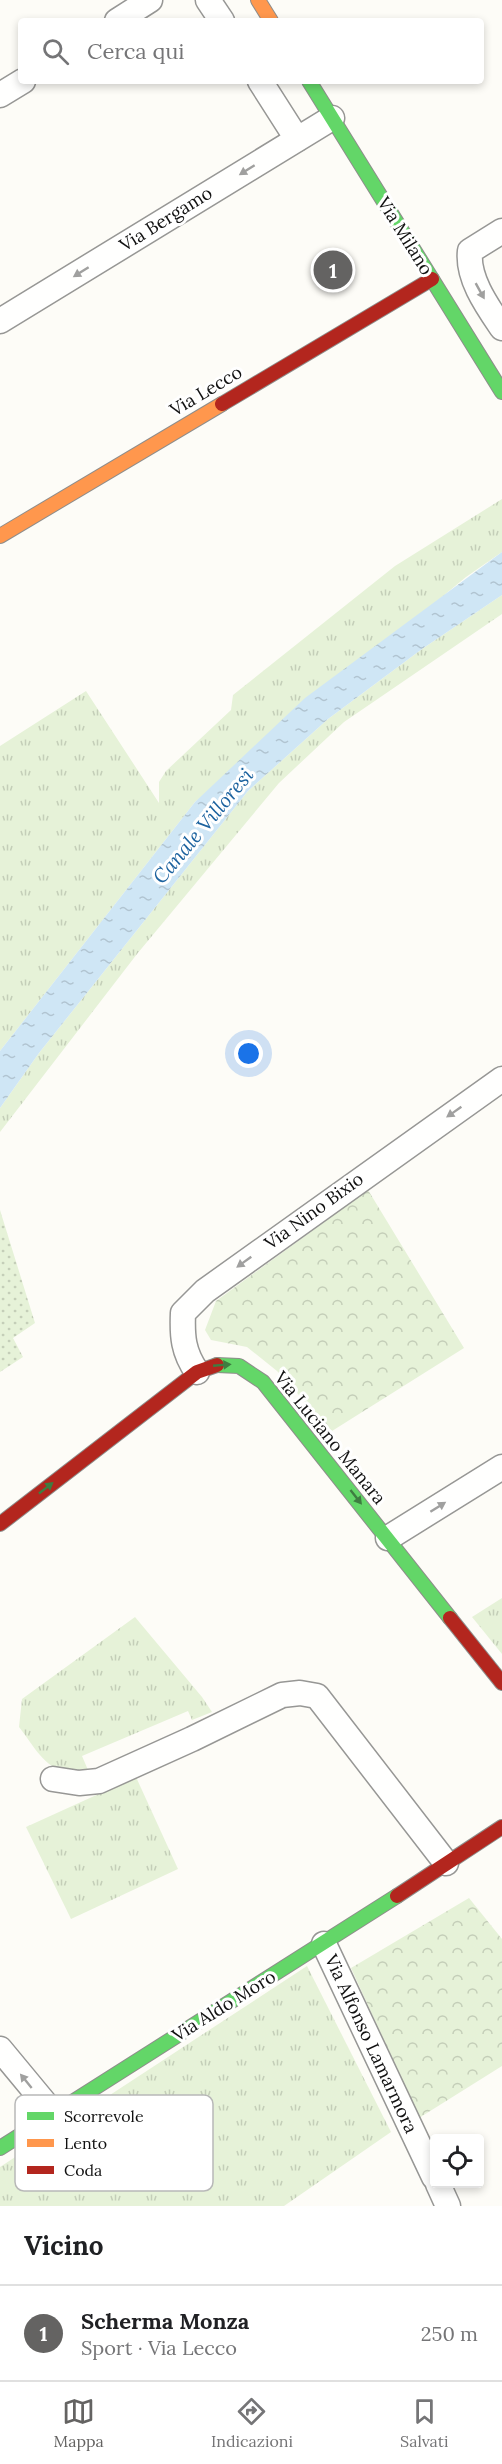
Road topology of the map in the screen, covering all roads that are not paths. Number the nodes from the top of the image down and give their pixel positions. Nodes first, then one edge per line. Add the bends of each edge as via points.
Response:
1 (150, 0) edge
2 (208, 0) edge
3 (122, 18) edge
4 (220, 18) edge
5 (18, 84) edge
6 (262, 84) edge
7 (311, 84) edge
8 (0, 95) edge
9 (332, 118) junction
10 (297, 139) junction
11 (502, 231) edge
12 (432, 279) junction
13 (0, 321) edge
14 (502, 328) edge
15 (502, 392) edge
16 (0, 536) edge
17 (502, 1079) edge
18 (197, 1372) junction
19 (502, 1467) edge
20 (0, 1524) edge
21 (388, 1538) junction
22 (502, 1683) edge
23 (52, 1779) dead end
24 (502, 1827) edge
25 (446, 1863) junction
26 (324, 1944) junction
27 (0, 2049) edge
28 (38, 2095) edge
29 (82, 2095) edge
30 (15, 2138) edge
31 (0, 2148) edge
32 (430, 2167) edge
33 (440, 2188) edge
34 (448, 2206) edge

1 - 3 street
2 - 4 street
5 - 8 street
6 - 10 street
7 - 9 street, Via Milano
9 - 10 street, Via Bergamo
9 - 12 street, Via Milano
10 -> 13 street, Via Bergamo
11 -> 14 street via 470,251 469,262 476,284
12 - 15 street, Via Milano
12 - 16 street, Via Lecco
17 -> 18 street, Via Nino Bixio via 205,1291 183,1313 182,1341
20 -> 18 street, Via Luciano Manara
18 -> 21 street, Via Luciano Manara via 215,1364 233,1364 249,1370 263,1382
21 -> 19 street
21 - 22 street, Via Luciano Manara
23 - 25 street via 99,1781 282,1695 317,1696
24 - 25 street, Via Aldo Moro
25 - 26 street, Via Aldo Moro
26 - 29 street, Via Aldo Moro
26 - 32 street, Via Alfonso Lamarmora
28 -> 27 street
30 - 31 street, Via Aldo Moro
33 - 34 street

